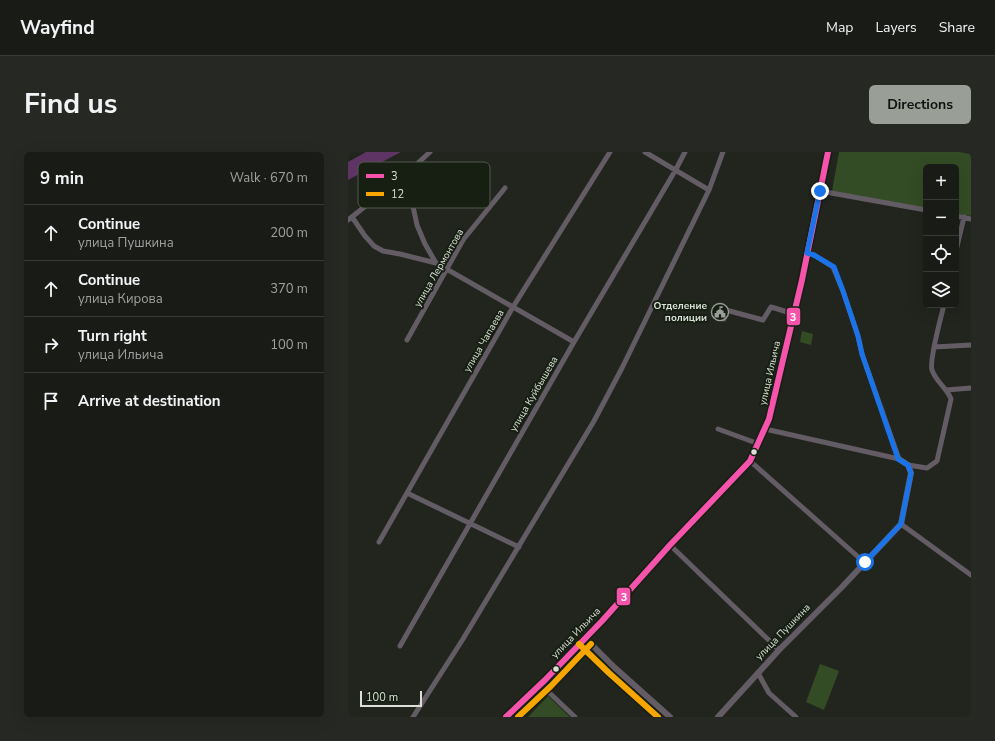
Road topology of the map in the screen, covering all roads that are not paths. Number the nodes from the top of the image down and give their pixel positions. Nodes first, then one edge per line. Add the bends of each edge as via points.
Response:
1 (430, 152) edge
2 (610, 152) edge
3 (645, 152) edge
4 (685, 152) edge
5 (723, 152) edge
6 (828, 152) edge
7 (419, 162) edge
8 (675, 171) junction
9 (505, 188) dead end
10 (709, 190) junction
11 (820, 191) junction
12 (490, 207) edge
13 (364, 208) edge
14 (413, 208) edge
15 (489, 208) edge
16 (923, 209) edge
17 (959, 216) edge
18 (964, 217) junction
19 (971, 218) edge
20 (350, 219) edge
21 (959, 238) edge
22 (807, 253) junction
23 (436, 263) junction
24 (448, 269) junction
25 (513, 307) junction
26 (943, 308) edge
27 (794, 314) junction
28 (724, 319) dead end
29 (407, 340) dead end
30 (574, 342) junction
31 (971, 345) edge
32 (934, 347) junction
33 (971, 388) edge
34 (946, 390) junction
35 (718, 429) dead end
36 (765, 429) junction
37 (759, 444) junction
38 (898, 459) junction
39 (750, 461) junction
40 (908, 465) junction
41 (407, 493) junction
42 (469, 523) junction
43 (901, 524) junction
44 (379, 542) dead end
45 (670, 546) junction
46 (519, 547) junction
47 (865, 562) junction
48 (971, 575) edge
49 (585, 638) junction
50 (400, 646) dead end
51 (779, 650) junction
52 (758, 673) junction
53 (540, 684) junction
54 (414, 717) edge
55 (506, 717) edge
56 (575, 717) edge
57 (670, 717) edge
58 (718, 717) edge
59 (796, 717) edge

1 - 7 street
2 - 25 street, улица Чапаева
3 - 8 street
4 - 8 street, улица Куйбышева
5 - 10 street
6 - 11 street, улица Ильича
8 - 10 street
8 - 30 street, улица Куйбышева
9 - 12 street, улица Лермонтова
10 - 46 street via 619,374
11 - 16 street
11 - 22 street, улица Ильича
13 - 20 street
14 - 23 street via 417,225
15 - 24 street, улица Лермонтова via 463,240
17 - 18 street
18 - 19 street
18 - 21 street
20 - 23 street via 374,246 383,251
22 - 27 street, улица Ильича
22 - 38 street via 834,267
23 - 24 street
24 - 25 street
24 - 29 street, улица Лермонтова
25 - 30 street
25 - 41 street, улица Чапаева
26 - 32 street
27 - 28 street via 771,307 763,320 726,310
27 - 36 street, улица Ильича
30 - 42 street, улица Куйбышева
31 - 32 street
32 - 34 street via 932,369
33 - 34 street
34 - 40 street via 951,399 937,461 927,468
35 - 37 street
36 - 37 street, улица Ильича
36 - 38 street
37 - 39 street, улица Ильича
38 - 40 street
39 - 45 street, улица Ильича
39 - 47 street
40 - 43 street via 911,473
41 - 42 street
41 - 44 street, улица Чапаева
42 - 46 street
42 - 50 street, улица Куйбышева
43 - 47 street, улица Пушкина
43 - 48 street
45 - 49 street, улица Ильича
45 - 51 street
46 - 54 street
47 - 51 street, улица Пушкина
49 - 53 street, улица Ильича
49 - 57 street
51 - 52 street, улица Пушкина
52 - 58 street, улица Пушкина
52 - 59 street via 769,693
53 - 55 street, улица Ильича
53 - 56 street

